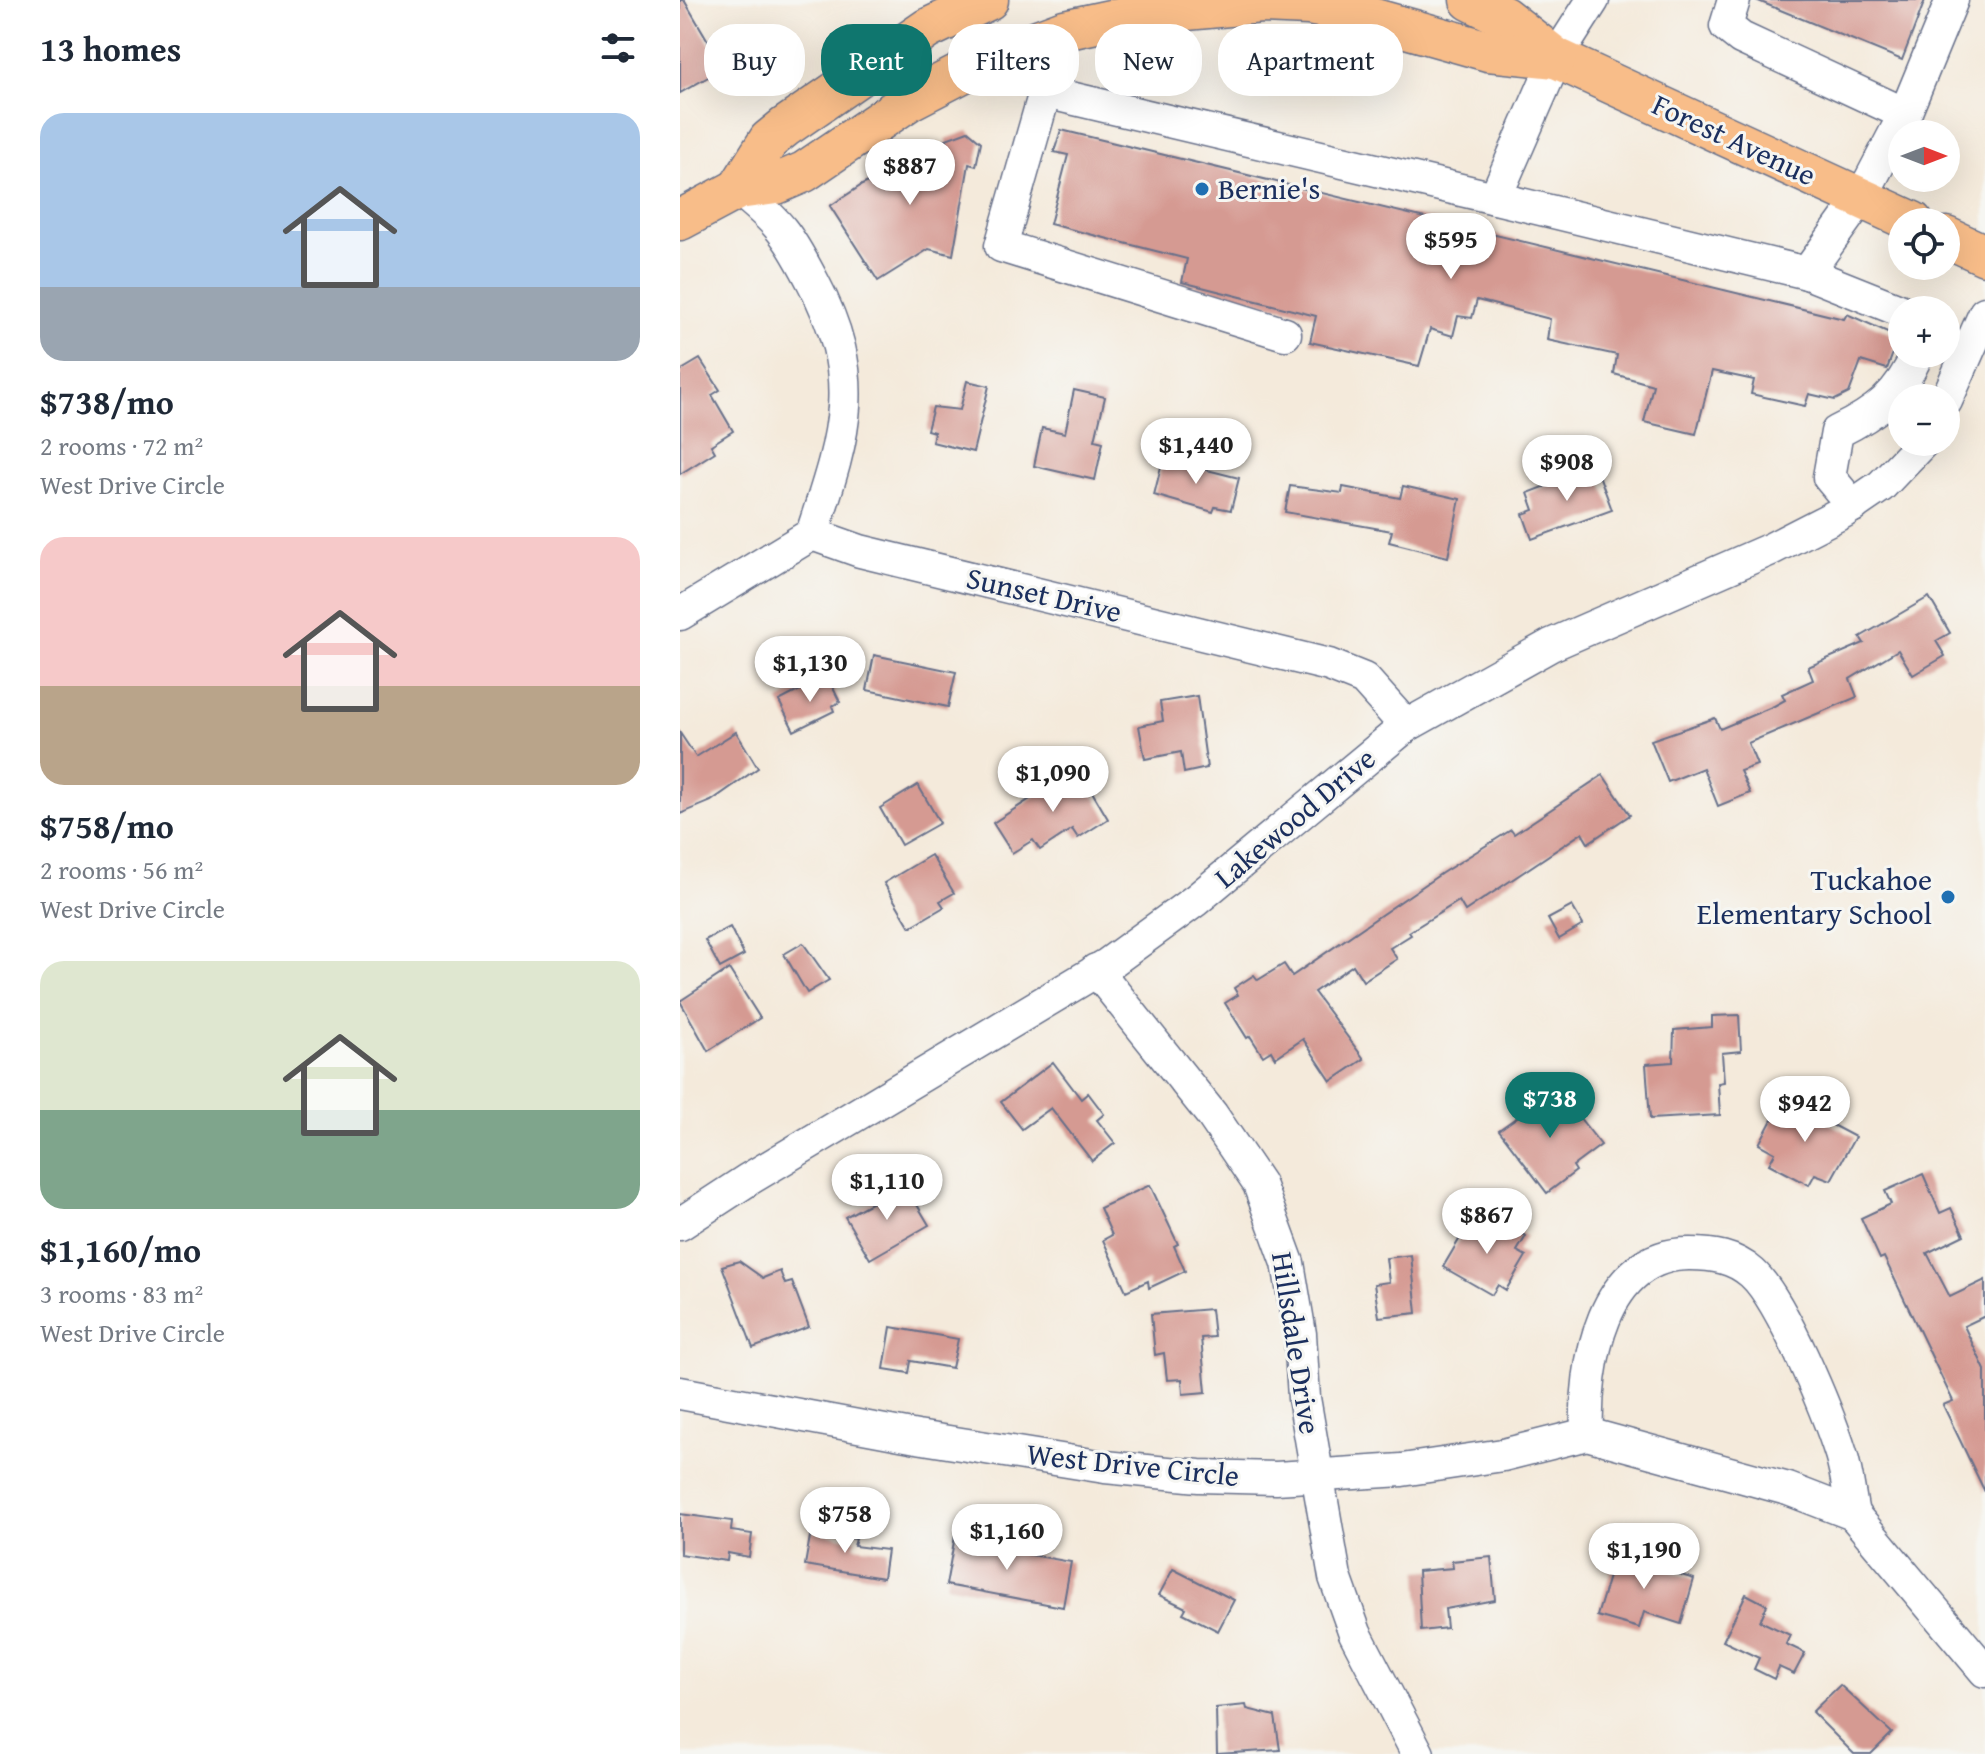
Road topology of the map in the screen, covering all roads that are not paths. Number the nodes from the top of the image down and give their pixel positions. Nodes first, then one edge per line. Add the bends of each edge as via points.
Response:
1 (1470, 0) edge
2 (1593, 0) edge
3 (1734, 0) edge
4 (1952, 0) edge
5 (965, 4) edge
6 (1079, 27) edge
7 (1556, 58) junction
8 (948, 79) edge
9 (1044, 96) edge
10 (1062, 96) edge
11 (1905, 114) junction
12 (738, 189) junction
13 (1495, 198) junction
14 (1861, 198) junction
15 (1888, 210) edge
16 (680, 220) edge
17 (1960, 243) edge
18 (1985, 255) edge
19 (1807, 273) junction
20 (1888, 305) edge
21 (1968, 327) edge
22 (1285, 334) dead end
23 (1911, 368) edge
24 (1951, 384) edge
25 (1910, 456) edge
26 (1853, 506) junction
27 (812, 534) junction
28 (680, 614) edge
29 (1406, 726) junction
30 (1096, 970) junction
31 (680, 1224) edge
32 (680, 1393) edge
33 (1587, 1434) junction
34 (1316, 1476) junction
35 (1853, 1514) junction
36 (1985, 1671) edge
37 (1418, 1754) edge

1 - 7 main road via 1504,17
2 - 7 street
3 - 11 street via 1726,26 1741,38
4 - 11 street
5 - 12 main road via 769,140
6 - 7 main road via 1133,15 1261,3 1308,5 1488,51
7 - 13 street
7 - 14 main road, Forest Avenue
8 - 12 main road via 804,172 776,184
9 - 22 street via 1001,246
10 - 13 street
11 - 14 street
12 - 16 main road
12 - 27 street via 790,237 840,344 846,378 838,455
13 - 19 street
14 - 15 main road, Forest Avenue
14 - 19 street
17 - 18 main road
19 - 20 street
21 - 24 street
23 - 26 street via 1905,383 1867,418 1837,432 1829,477
25 - 26 street, Lakewood Drive
26 - 29 street, Lakewood Drive via 1771,549 1551,645
27 - 28 street
27 - 29 street, Sunset Drive via 860,551 1329,665 1364,679
29 - 30 street, Lakewood Drive via 1196,900
30 - 31 street, Lakewood Drive
30 - 34 street, Hillsdale Drive via 1212,1115 1259,1184 1288,1263
32 - 34 street, West Drive Circle via 1105,1467 1199,1476
33 - 34 street, West Drive Circle via 1503,1455
33 - 35 street via 1763,1482
33 - 35 street via 1591,1362 1603,1322 1630,1277 1654,1260 1681,1254 1731,1259 1765,1286 1790,1331 1841,1455
34 - 37 street, Hillsdale Drive via 1335,1577 1350,1619
35 - 36 street

